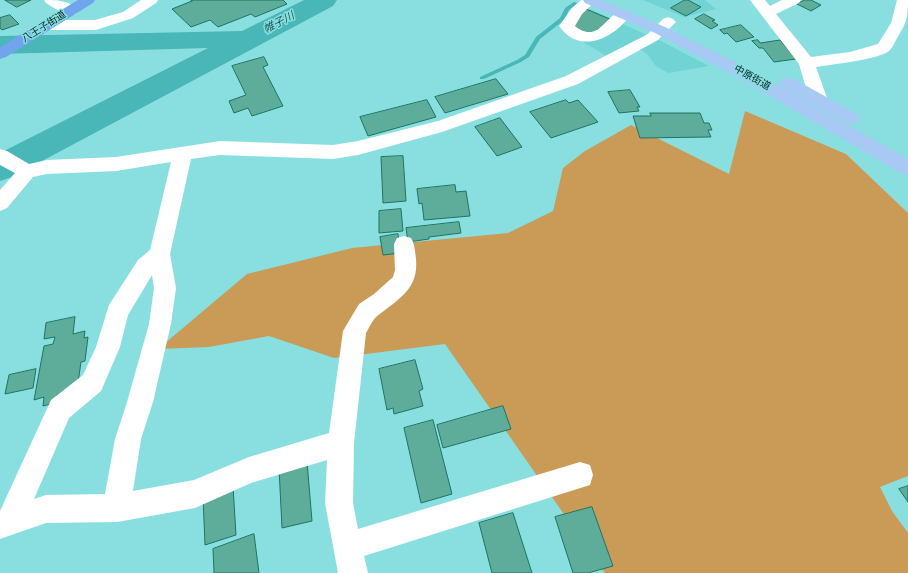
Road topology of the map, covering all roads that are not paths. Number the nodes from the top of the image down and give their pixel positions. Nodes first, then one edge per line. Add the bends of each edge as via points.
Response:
1 (51, 0) edge
2 (88, 0) edge
3 (151, 0) edge
4 (590, 0) edge
5 (614, 0) edge
6 (757, 0) edge
7 (794, 0) edge
8 (904, 0) edge
9 (71, 10) junction
10 (767, 13) junction
11 (618, 19) junction
12 (664, 26) junction
13 (44, 28) junction
14 (1, 54) edge
15 (806, 63) junction
16 (818, 98) junction
17 (908, 151) edge
18 (183, 153) junction
19 (2, 157) edge
20 (908, 168) edge
21 (17, 180) edge
22 (0, 203) edge
23 (404, 244) dead end
24 (159, 254) junction
25 (341, 443) junction
26 (580, 475) dead end
27 (117, 508) junction
28 (5, 523) edge
29 (351, 560) edge

1 - 9 street
2 - 9 highway, 八王子街道
3 - 13 street via 128,15 96,24
4 - 11 main road, 中原街道
4 - 11 street via 577,11 567,26 569,30 585,38 603,40 610,35
5 - 12 main road, 中原街道
6 - 10 street
7 - 10 street
8 - 15 street via 899,23 884,47 850,57
9 - 13 highway, 八王子街道
10 - 15 street
11 - 12 main road, 中原街道
12 - 16 main road, 中原街道 via 709,41
12 - 18 street via 654,37 572,80 442,126 333,152 220,148
12 - 20 main road, 中原街道
13 - 14 highway, 八王子街道
15 - 16 street
16 - 17 main road, 中原街道
18 - 21 street via 116,164 47,167
18 - 24 street
19 - 21 street
21 - 22 street
23 - 25 street via 406,270 402,282 367,311 355,332
24 - 27 street via 165,288 160,324 128,439
24 - 28 street via 146,266 117,312 108,347 92,383 60,408
25 - 27 street via 249,470 195,494
25 - 29 street via 339,503
26 - 29 street
27 - 28 street via 46,509

